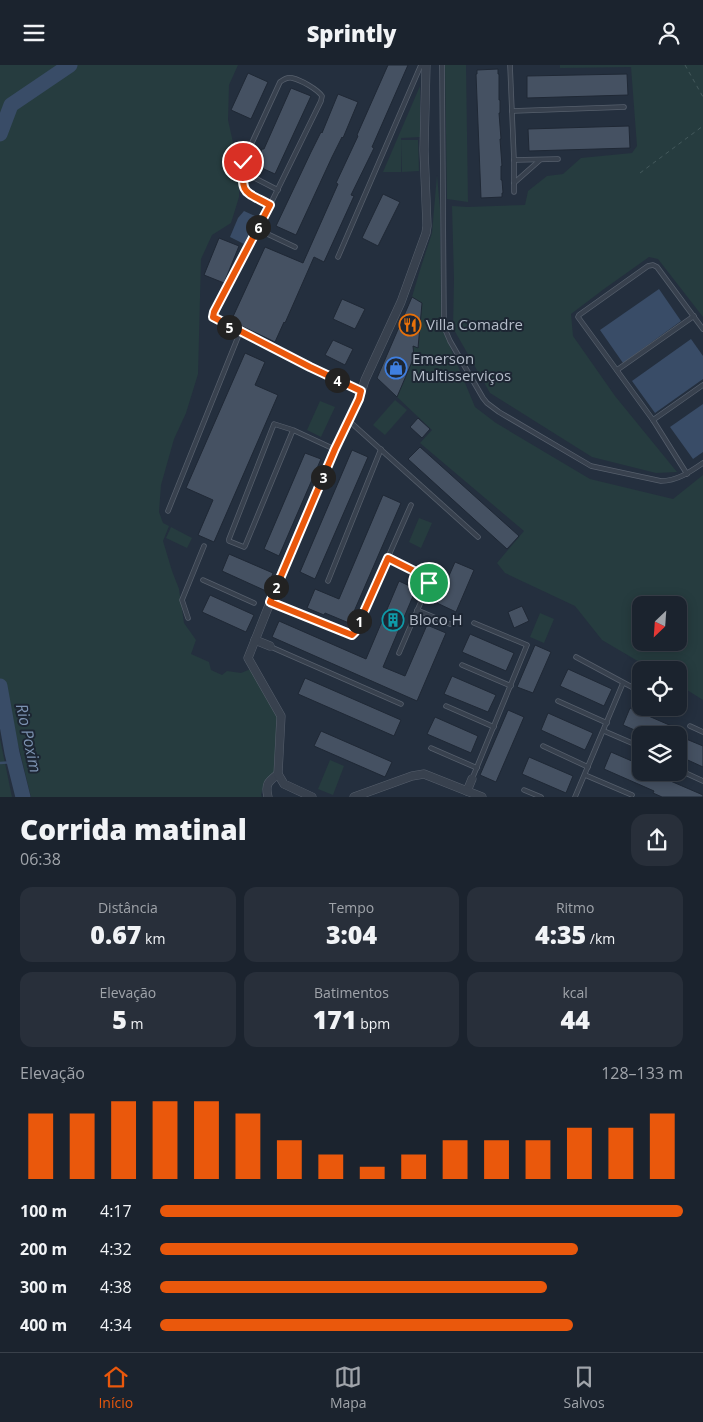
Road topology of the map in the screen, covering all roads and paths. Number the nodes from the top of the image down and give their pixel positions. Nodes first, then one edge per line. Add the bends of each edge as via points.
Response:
1 (421, 65) edge
2 (426, 65) edge
3 (442, 65) edge
4 (510, 65) edge
5 (685, 65) edge
6 (703, 97) edge
7 (624, 107) dead end
8 (512, 111) junction
9 (703, 126) edge
10 (558, 159) dead end
11 (514, 160) junction
12 (540, 160) junction
13 (243, 171) junction
14 (640, 173) dead end
15 (514, 183) junction
16 (278, 190) junction
17 (514, 192) dead end
18 (270, 205) junction
19 (257, 229) junction
20 (295, 247) dead end
21 (338, 257) dead end
22 (694, 316) junction
23 (703, 329) edge
24 (240, 332) junction
25 (310, 367) joint
26 (616, 370) junction
27 (703, 385) edge
28 (361, 391) junction
29 (348, 420) junction
30 (653, 420) junction
31 (293, 430) junction
32 (335, 449) junction
33 (382, 449) junction
34 (703, 463) edge
35 (687, 474) junction
36 (411, 505) dead end
37 (168, 511) dead end
38 (478, 537) dead end
39 (204, 546) dead end
40 (388, 558) junction
41 (203, 580) dead end
42 (328, 581) dead end
43 (270, 602) junction
44 (254, 603) dead end
45 (417, 610) junction
46 (188, 618) dead end
47 (474, 623) dead end
48 (450, 624) dead end
49 (255, 640) junction
50 (270, 646) joint
51 (399, 653) dead end
52 (576, 657) dead end
53 (462, 665) dead end
54 (623, 683) junction
55 (511, 686) junction
56 (632, 688) edge
57 (558, 701) dead end
58 (401, 705) dead end
59 (446, 706) dead end
60 (607, 723) junction
61 (690, 726) dead end
62 (494, 727) junction
63 (604, 731) junction
64 (703, 732) edge
65 (632, 743) edge
66 (542, 746) dead end
67 (431, 748) dead end
68 (588, 767) junction
69 (477, 768) junction
70 (278, 774) junction
71 (687, 774) edge
72 (585, 775) junction
73 (472, 779) joint
74 (703, 781) edge
75 (295, 789) junction
76 (524, 790) dead end
77 (467, 791) junction
78 (632, 795) dead end
79 (268, 797) edge
80 (290, 797) edge
81 (312, 797) edge
82 (354, 797) edge
83 (482, 797) edge
84 (541, 797) edge
85 (575, 797) edge

1 - 21 lane
2 - 28 street via 424,150 427,231 401,302
3 - 35 lane via 444,327 483,398 499,412 591,466 661,481 671,481
4 - 8 lane
5 - 6 path
7 - 8 lane
8 - 11 lane
9 - 14 path
10 - 12 lane
11 - 12 lane
11 - 15 lane
12 - 15 lane
13 - 16 lane
13 - 16 lane via 243,162 280,82 285,78 292,79 318,90 322,95 321,101
13 - 18 lane via 246,192
15 - 17 lane
16 - 18 lane
18 - 19 lane
19 - 20 lane
19 - 24 lane via 213,316
22 - 23 lane
22 - 26 lane
22 - 26 lane via 657,267 648,266 578,318
24 - 25 lane
24 - 37 lane
25 - 28 street
26 - 30 lane
27 - 30 lane
28 - 29 street
29 - 32 street
29 - 33 lane
30 - 35 lane
31 - 31 lane via 245,547 229,541 274,424
31 - 32 lane
32 - 43 street
33 - 38 lane
33 - 42 lane
34 - 35 lane
36 - 40 lane
39 - 46 lane via 182,600
40 - 43 lane via 352,635
40 - 45 lane via 430,579
41 - 44 lane
43 - 49 street
45 - 48 lane
45 - 51 lane
47 - 55 lane via 527,645
49 - 50 street
49 - 70 street via 248,660 281,716
50 - 58 lane
52 - 54 lane
53 - 55 lane
54 - 56 lane
54 - 60 lane
55 - 62 lane
57 - 60 lane
59 - 62 lane
60 - 63 lane
61 - 64 lane
62 - 69 lane
63 - 65 lane
63 - 68 lane
66 - 68 lane
67 - 69 lane
68 - 72 lane
69 - 73 lane
70 - 75 street via 284,784
70 - 79 street via 269,781
71 - 74 lane
72 - 78 lane
72 - 85 lane
73 - 77 street
75 - 80 street
75 - 81 street
76 - 84 lane
77 - 82 street via 418,774
77 - 83 street

